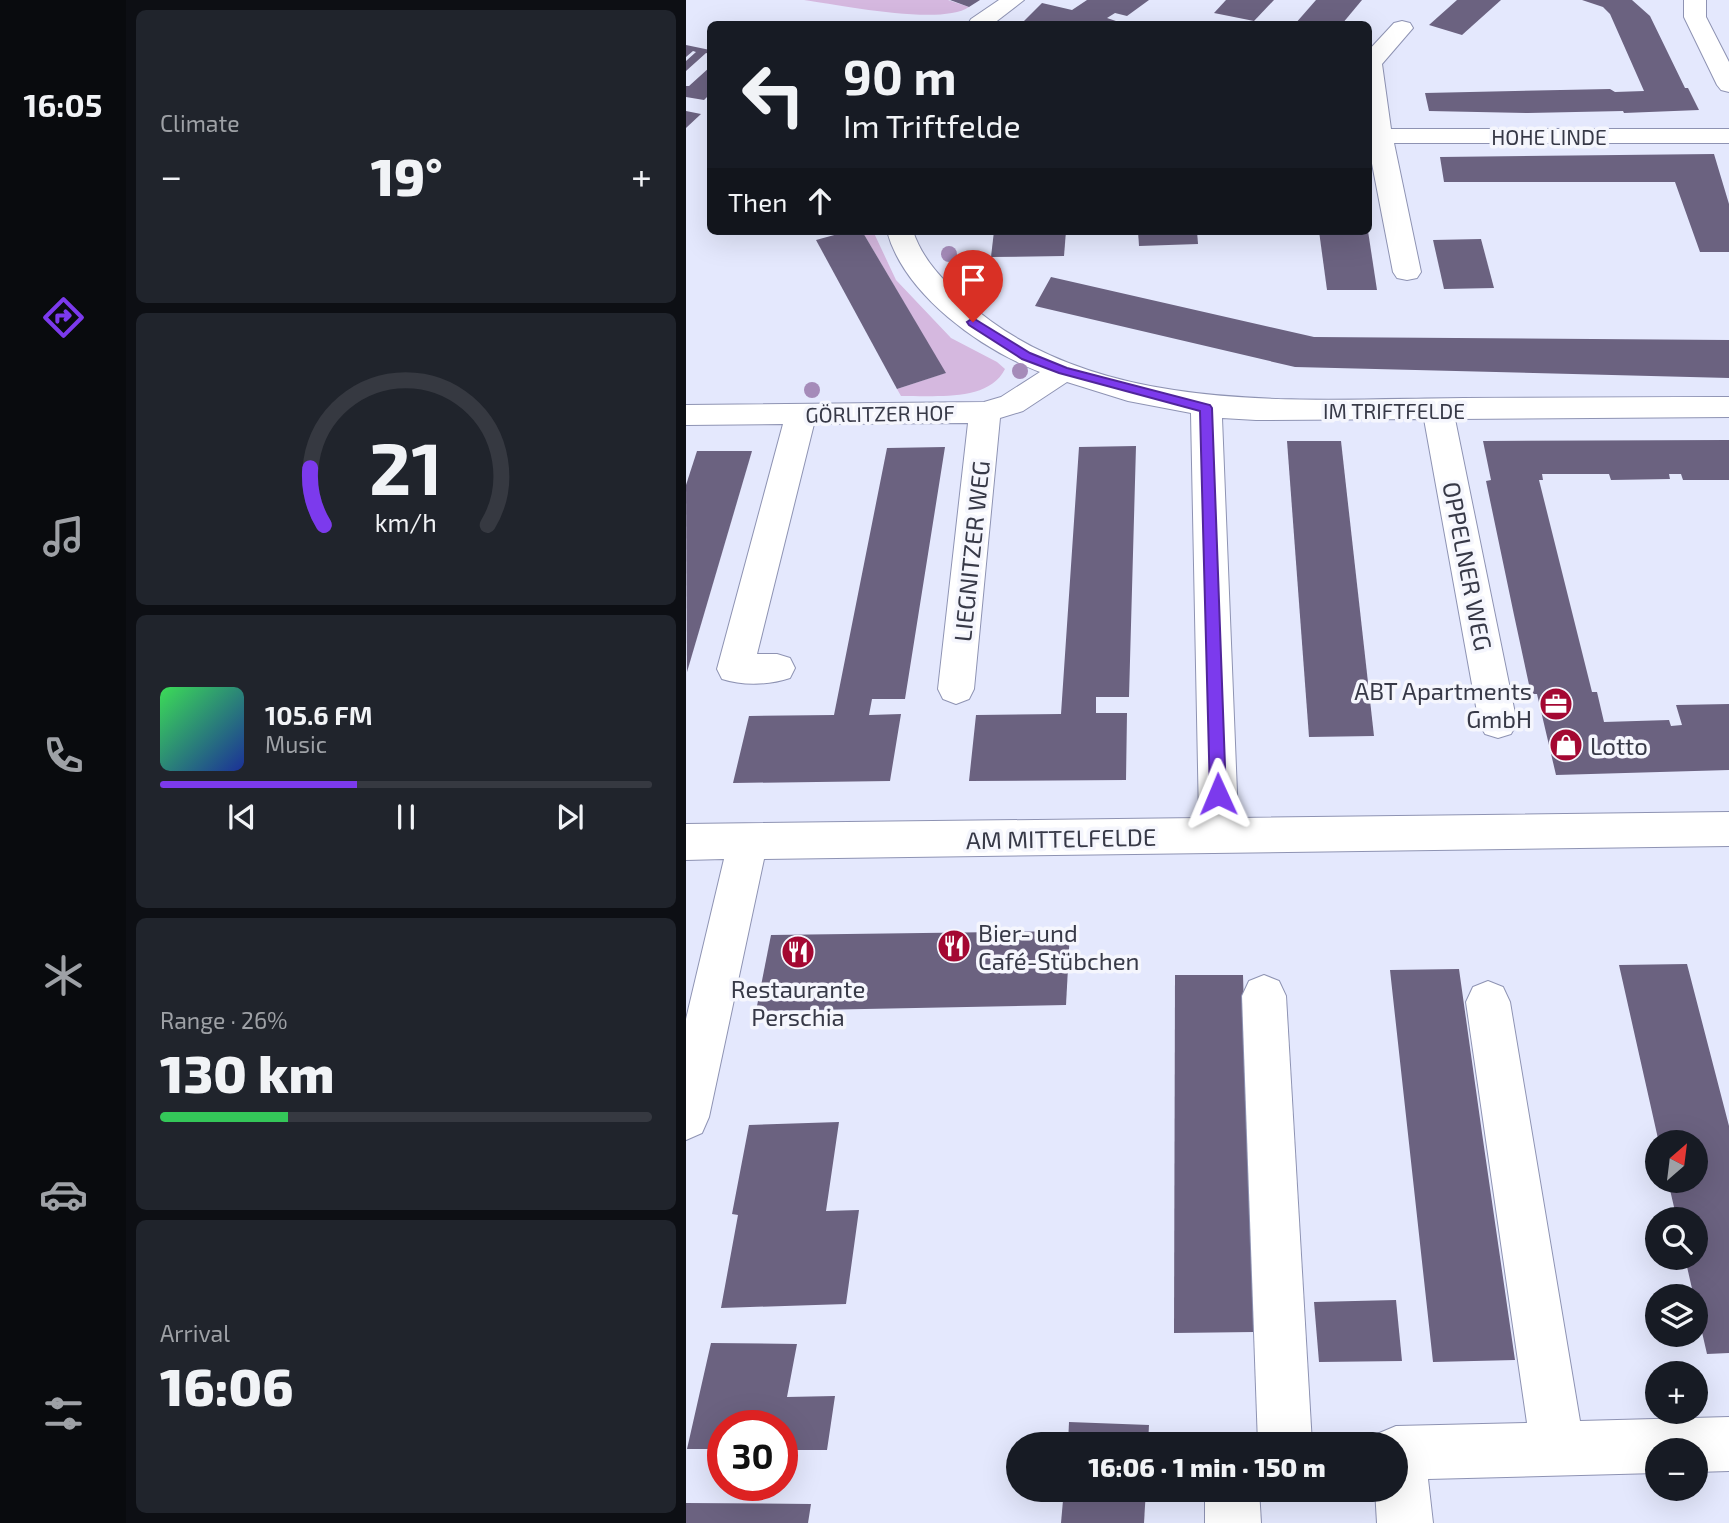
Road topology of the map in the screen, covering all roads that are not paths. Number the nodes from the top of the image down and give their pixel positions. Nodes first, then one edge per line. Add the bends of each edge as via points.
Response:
1 (1013, 0) edge
2 (1695, 0) edge
3 (983, 21) edge
4 (1402, 28) dead end
5 (1372, 60) edge
6 (1729, 85) edge
7 (1372, 99) edge
8 (1374, 136) edge
9 (1729, 136) edge
10 (902, 235) edge
11 (1407, 272) dead end
12 (1063, 371) junction
13 (1729, 407) edge
14 (1206, 408) junction
15 (1438, 410) junction
16 (985, 412) junction
17 (801, 414) junction
18 (686, 415) edge
19 (777, 668) dead end
20 (956, 689) dead end
21 (1499, 723) dead end
22 (1729, 830) edge
23 (1219, 836) junction
24 (748, 841) junction
25 (686, 842) edge
26 (1264, 996) dead end
27 (1488, 1002) dead end
28 (686, 1117) edge
29 (1284, 1432) edge
30 (1729, 1444) edge
31 (1558, 1449) junction
32 (1408, 1453) edge
33 (1232, 1502) edge
34 (1403, 1502) edge
35 (1233, 1523) edge
36 (1405, 1523) edge

1 - 3 street
2 - 6 street via 1695,17
4 - 5 street
7 - 8 street
8 - 9 street, HOHE LINDE
8 - 11 street
10 - 12 street, IM TRIFTFELDE via 921,273 959,313 1026,356
12 - 14 street, IM TRIFTFELDE
12 - 16 street, GÖRLITZER HOF via 1012,404
13 - 15 street, IM TRIFTFELDE
14 - 15 street, IM TRIFTFELDE
14 - 23 street
15 - 21 street, OPPELNER WEG
16 - 17 street, GÖRLITZER HOF
16 - 20 street, LIEGNITZER WEG
17 - 18 street, GÖRLITZER HOF
17 - 19 street via 735,669
22 - 23 street, AM MITTELFELDE
23 - 24 street, AM MITTELFELDE
24 - 25 street, AM MITTELFELDE
24 - 28 street
26 - 29 street
27 - 31 street
30 - 31 street
31 - 32 street
33 - 35 street
34 - 36 street

